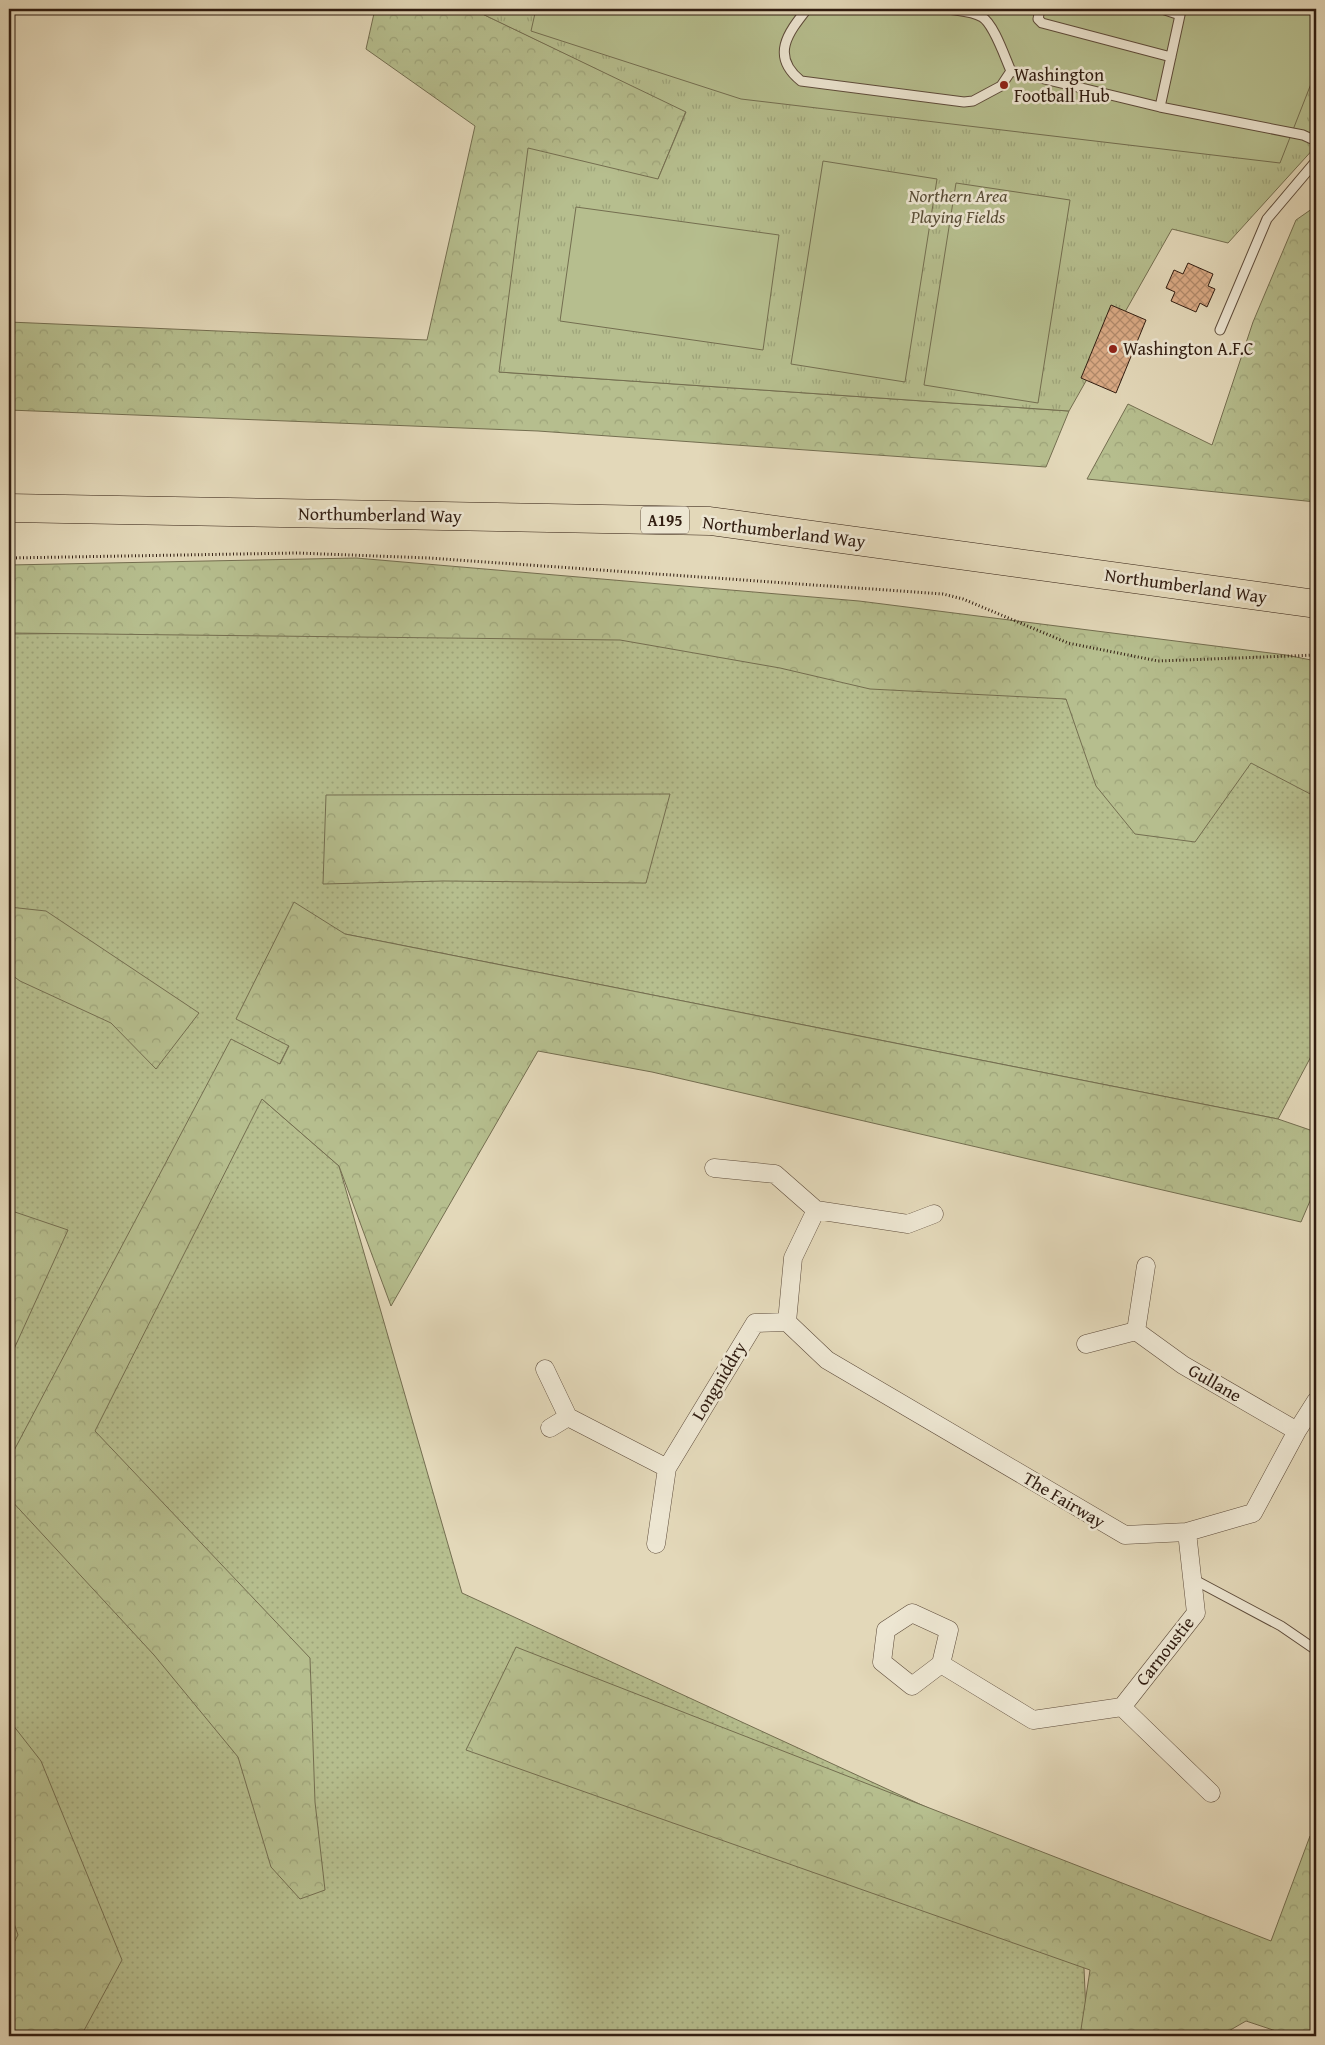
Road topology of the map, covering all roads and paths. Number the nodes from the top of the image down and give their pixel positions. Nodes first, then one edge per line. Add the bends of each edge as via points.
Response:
1 (807, 9) edge
2 (948, 9) edge
3 (1040, 9) edge
4 (1162, 9) edge
5 (1172, 57) junction
6 (1010, 71) junction
7 (1160, 107) junction
8 (1316, 141) edge
9 (1316, 161) edge
10 (1220, 330) dead end
11 (9, 508) edge
12 (9, 558) edge
13 (1316, 604) edge
14 (1316, 655) edge
15 (714, 1168) dead end
16 (816, 1210) junction
17 (934, 1214) dead end
18 (1146, 1266) dead end
19 (787, 1322) junction
20 (1136, 1331) junction
21 (1086, 1344) dead end
22 (546, 1368) dead end
23 (1316, 1401) edge
24 (568, 1417) junction
25 (550, 1428) dead end
26 (1297, 1431) junction
27 (667, 1468) junction
28 (1187, 1532) junction
29 (656, 1544) dead end
30 (1191, 1578) junction
31 (1316, 1650) edge
32 (941, 1664) dead end
33 (1122, 1706) junction
34 (1211, 1792) dead end

1 - 6 lane via 789,32 784,47 785,60 800,81 964,102 973,101 1000,86
2 - 6 lane via 975,13 984,18
3 - 5 lane via 1038,19 1042,23
4 - 5 lane via 1180,15
5 - 7 lane
6 - 7 lane
7 - 8 lane via 1303,135
9 - 10 lane via 1267,220
11 - 13 main road, Northumberland Way / A195 via 710,521
12 - 14 path via 298,553 429,558 784,582 943,594 963,599 1068,643 1158,661
15 - 16 street via 775,1174
16 - 17 street via 908,1224
16 - 19 street via 793,1258
18 - 20 street
19 - 27 street, Longniddry via 755,1323
19 - 28 street, The Fairway via 827,1360 1125,1535
20 - 21 street
20 - 26 street, Gullane via 1183,1365
22 - 24 street
23 - 26 street, The Fairway
24 - 25 street
24 - 27 street
26 - 28 street, The Fairway via 1253,1512
27 - 29 street, Longniddry
28 - 30 street, Carnoustie
30 - 31 lane via 1281,1626
30 - 33 street, Carnoustie via 1196,1614
32 - 33 street via 1033,1720
33 - 34 street

